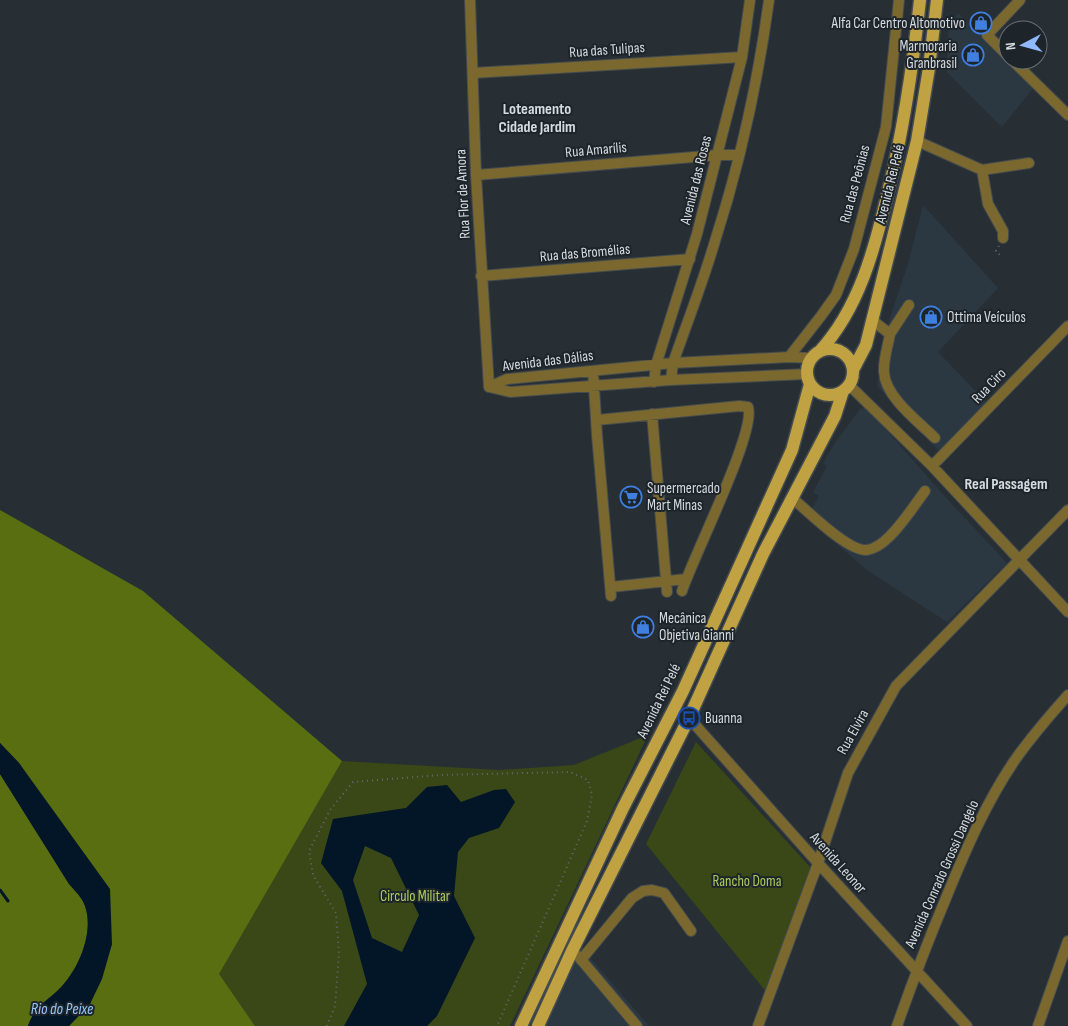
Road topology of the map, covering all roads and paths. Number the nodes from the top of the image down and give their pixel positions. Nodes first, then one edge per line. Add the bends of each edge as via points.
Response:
1 (470, 0) edge
2 (750, 0) edge
3 (768, 0) edge
4 (899, 0) edge
5 (920, 0) edge
6 (937, 0) edge
7 (1020, 0) edge
8 (1001, 20) edge
9 (998, 23) edge
10 (998, 46) edge
11 (742, 57) junction
12 (1022, 70) edge
13 (473, 74) junction
14 (1068, 115) edge
15 (917, 141) junction
16 (718, 155) junction
17 (739, 155) junction
18 (1029, 163) dead end
19 (982, 170) junction
20 (476, 175) junction
21 (1003, 238) dead end
22 (690, 259) junction
23 (482, 276) junction
24 (909, 304) dead end
25 (872, 320) junction
26 (1068, 326) edge
27 (890, 334) junction
28 (815, 355) junction
29 (789, 357) junction
30 (673, 364) junction
31 (656, 365) junction
32 (853, 370) junction
33 (593, 371) junction
34 (808, 379) junction
35 (671, 380) junction
36 (654, 382) junction
37 (489, 387) junction
38 (595, 387) junction
39 (846, 388) junction
40 (652, 414) junction
41 (597, 420) junction
42 (935, 438) dead end
43 (932, 466) junction
44 (926, 491) dead end
45 (792, 498) junction
46 (1068, 510) edge
47 (1020, 561) junction
48 (686, 579) junction
49 (666, 580) junction
50 (682, 591) dead end
51 (667, 592) dead end
52 (1068, 612) edge
53 (1068, 695) edge
54 (688, 718) junction
55 (818, 863) junction
56 (691, 931) dead end
57 (1068, 941) edge
58 (576, 955) junction
59 (916, 971) junction
60 (632, 1024) edge
61 (327, 1026) edge
62 (496, 1026) edge
63 (521, 1026) edge
64 (538, 1026) edge
65 (758, 1026) edge
66 (897, 1026) edge
67 (967, 1026) edge
68 (1038, 1026) edge

1 - 13 street, Rua Flor de Amora
2 - 11 street, Avenida das Rosas
3 - 17 street via 762,54
4 - 29 street, Rua das Peônias via 886,128 854,249 836,295
5 - 28 main road, Avenida Rei Pelé via 905,119 881,224 862,281 833,337
6 - 15 main road, Avenida Rei Pelé
7 - 8 street
9 - 10 street via 987,35
11 - 13 street, Rua das Tulipas
11 - 16 street, Avenida das Rosas
12 - 14 street
13 - 20 street, Rua Flor de Amora
15 - 19 street
15 - 25 main road, Avenida Rei Pelé
16 - 17 street, Rua Amarílis
16 - 20 street, Rua Amarílis
16 - 22 street, Avenida das Rosas
17 - 30 street via 716,241
18 - 19 street
19 - 21 street via 988,204 1003,231
20 - 23 street, Rua Flor de Amora
22 - 23 street, Rua das Bromélias
22 - 31 street, Avenida das Rosas
23 - 37 street, Rua Flor de Amora
24 - 27 street
25 - 27 street
25 - 32 main road, Avenida Rei Pelé via 866,345
26 - 43 street, Rua Ciro
27 - 42 street via 884,365 887,386
28 - 29 street, Avenida das Dálias
28 - 32 main road via 826,349 841,352 847,356
28 - 34 main road via 808,366
29 - 30 street, Avenida das Dálias
30 - 31 street, Avenida das Dálias
30 - 35 street
31 - 33 street, Avenida das Dálias
31 - 36 street, Avenida das Rosas
32 - 39 main road
33 - 37 street, Avenida das Dálias via 507,379
33 - 38 street
34 - 35 street, Avenida das Dálias
34 - 39 main road via 814,389 825,395
34 - 63 main road, Avenida Rei Pelé via 792,450 683,691 623,808
35 - 36 street, Avenida das Dálias
36 - 38 street, Avenida das Dálias
37 - 38 street, Avenida das Dálias via 510,392
38 - 41 street
39 - 43 street
39 - 45 main road
40 - 41 street
40 - 48 street via 739,406 749,410 739,452
40 - 49 street
41 - 49 street via 611,591
43 - 47 street
44 - 45 street via 890,536 867,550 841,540
45 - 54 main road
46 - 47 street, Rua Elvira
47 - 52 street
47 - 55 street, Rua Elvira via 896,686 848,773
48 - 49 street
48 - 50 street
49 - 51 street
53 - 59 street, Avenida Conrado Grossi Dangelo via 1043,722 992,797 964,852
54 - 55 street, Avenida Leonor
54 - 58 main road
55 - 59 street, Avenida Leonor
55 - 65 street, Rua Elvira
56 - 58 street via 664,893 643,891 632,898
57 - 68 street
58 - 60 street
58 - 64 main road
59 - 66 street, Avenida Conrado Grossi Dangelo
59 - 67 street, Avenida Leonor
61 - 62 path via 334,1006 339,953 336,913 313,876 309,851 330,810 353,782 440,775 570,772 588,780 592,795 587,820

